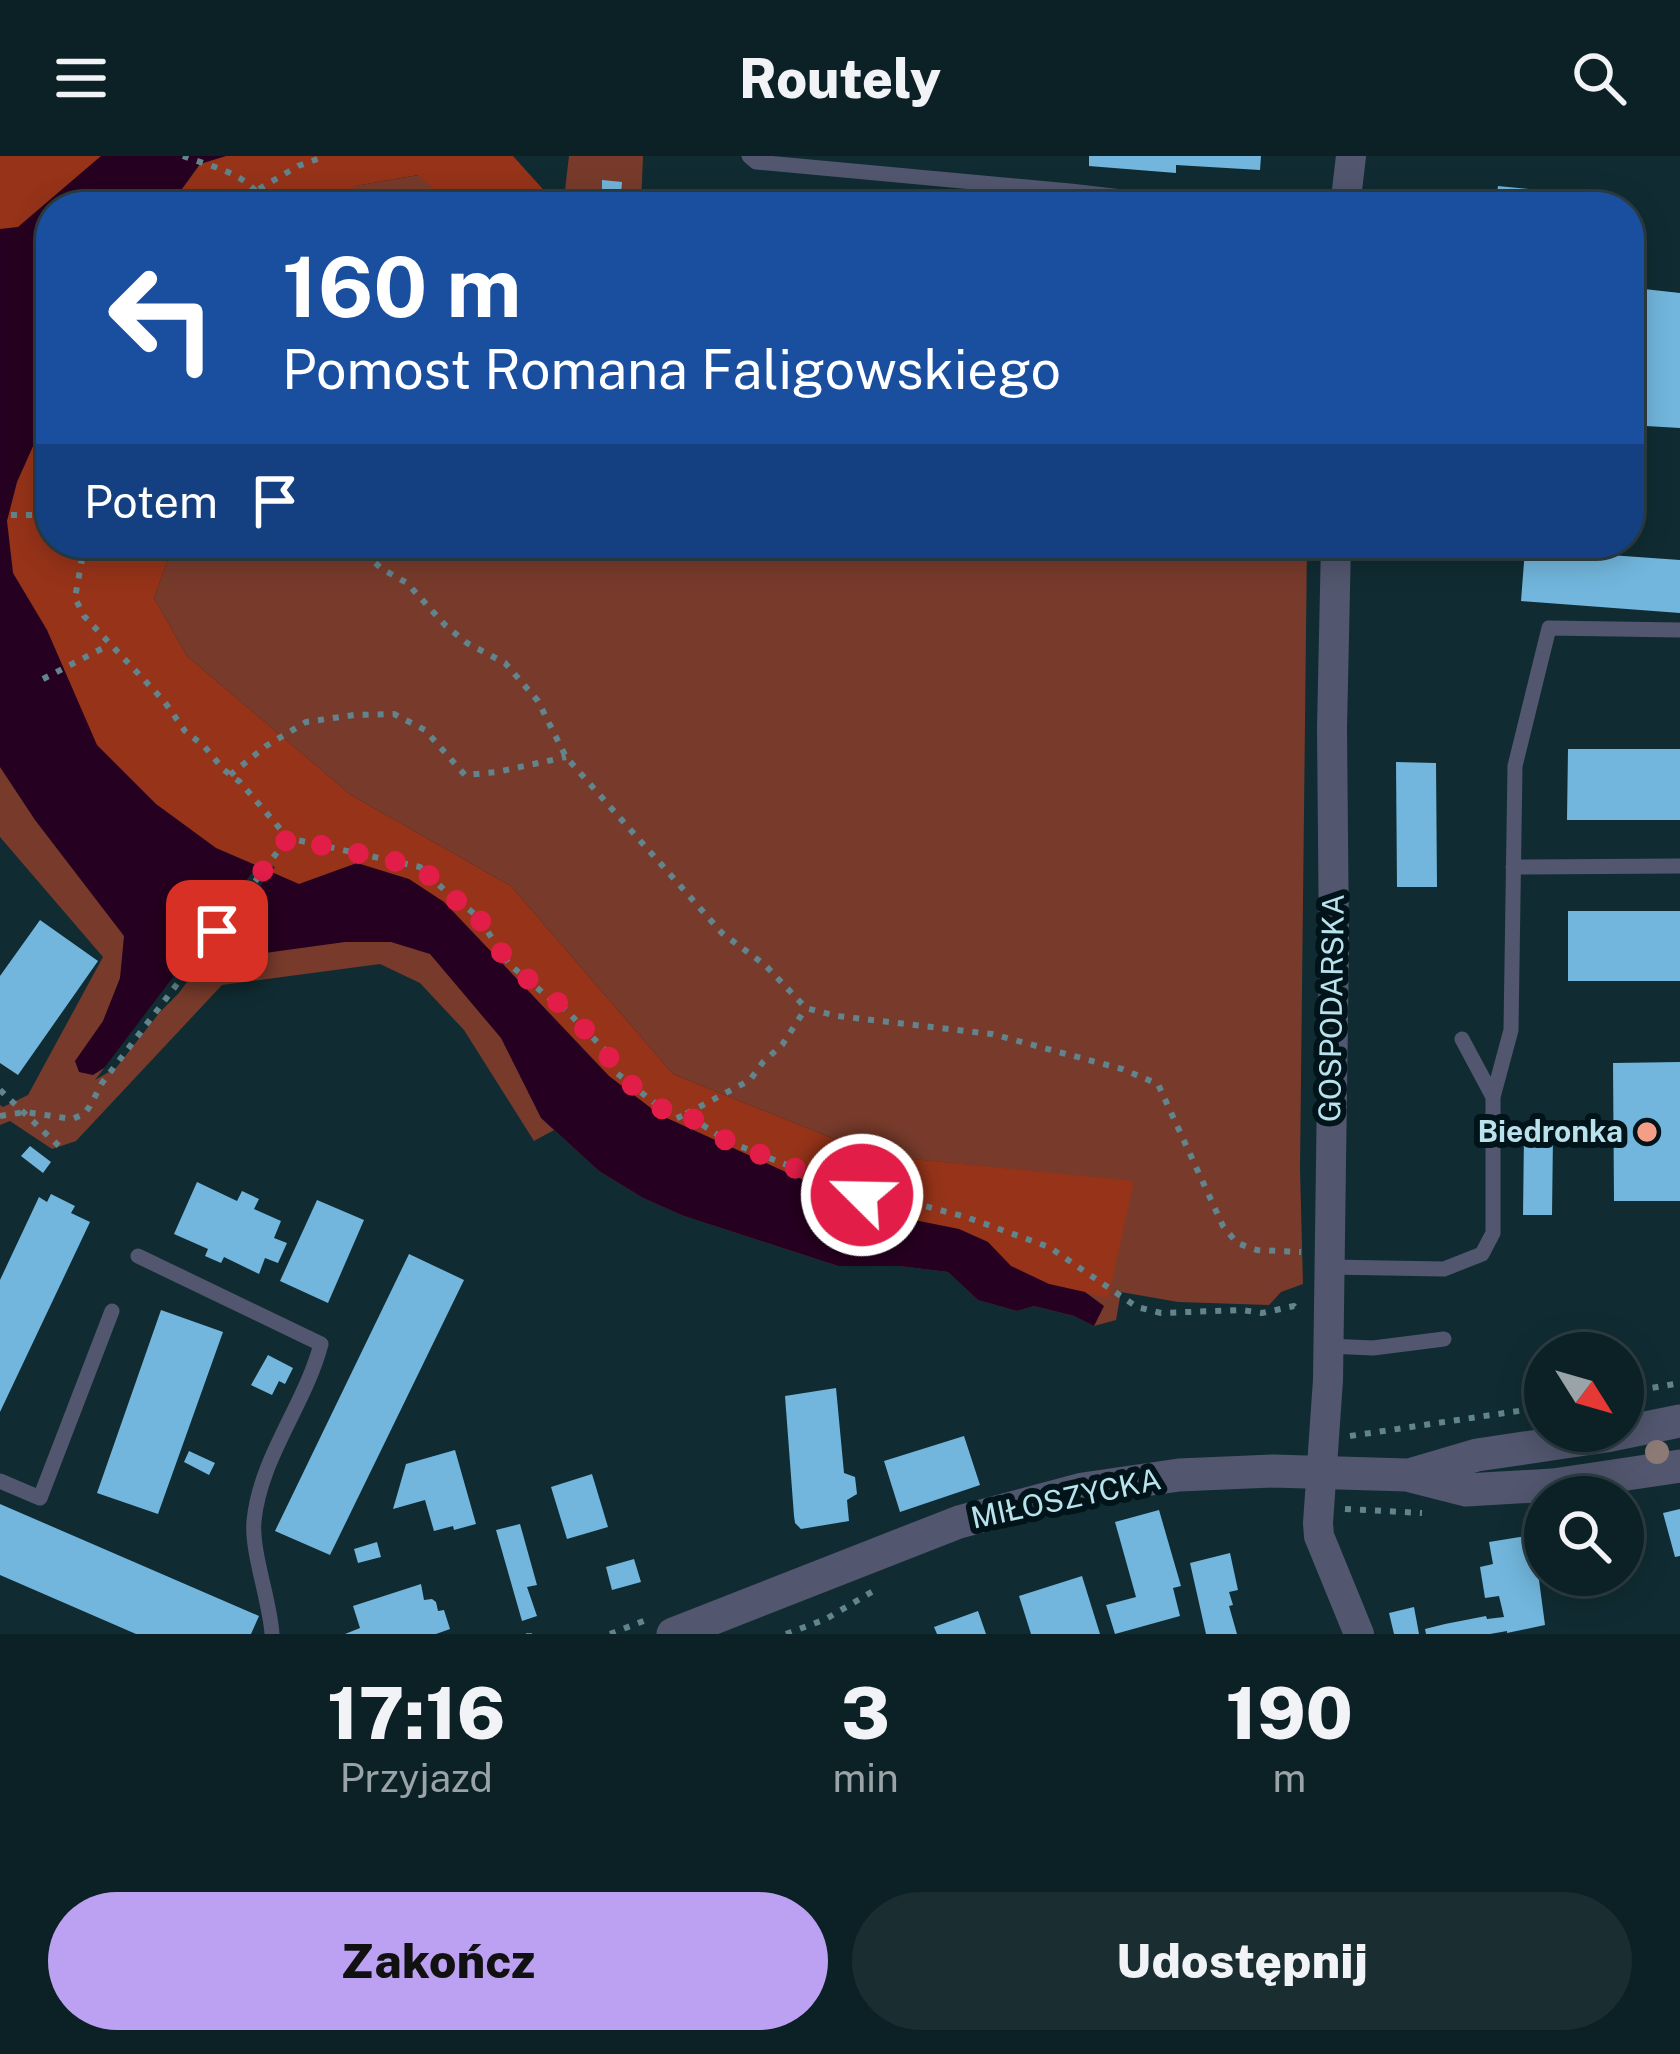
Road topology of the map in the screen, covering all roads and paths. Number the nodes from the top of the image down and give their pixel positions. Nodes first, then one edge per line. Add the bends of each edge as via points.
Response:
1 (183, 156) edge
2 (326, 156) edge
3 (749, 156) edge
4 (1351, 156) edge
5 (258, 189) junction
6 (259, 192) edge
7 (1079, 192) edge
8 (1347, 192) edge
9 (10, 514) dead end
10 (36, 515) edge
11 (82, 558) edge
12 (370, 558) edge
13 (1336, 558) edge
14 (1680, 630) edge
15 (110, 645) junction
16 (43, 679) dead end
17 (566, 757) junction
18 (230, 775) junction
19 (288, 838) junction
20 (1680, 866) edge
21 (1513, 867) junction
22 (806, 1008) junction
23 (1462, 1040) dead end
24 (0, 1090) edge
25 (1493, 1097) junction
26 (25, 1112) junction
27 (686, 1114) junction
28 (0, 1116) edge
29 (59, 1147) dead end
30 (138, 1256) dead end
31 (1319, 1260) junction
32 (112, 1311) dead end
33 (1301, 1314) dead end
34 (1444, 1339) dead end
35 (1327, 1346) junction
36 (1680, 1383) edge
37 (1644, 1389) edge
38 (1524, 1410) edge
39 (1680, 1421) edge
40 (1363, 1436) dead end
41 (1680, 1466) edge
42 (1322, 1472) junction
43 (1407, 1475) junction
44 (0, 1481) edge
45 (880, 1587) dead end
46 (663, 1626) edge
47 (272, 1634) edge
48 (610, 1634) edge
49 (786, 1634) edge
50 (1359, 1634) edge

1 - 5 path
2 - 5 path
3 - 7 lane
4 - 8 street
5 - 6 path
9 - 10 path
11 - 15 path via 75,598
12 - 17 path via 467,643 506,663 538,701
13 - 31 street, GOSPODARSKA via 1334,947
14 - 21 lane via 1549,628 1515,766
15 - 16 path
15 - 18 path
17 - 18 path via 465,775 425,730 394,714 353,715 306,722
17 - 22 path via 722,933
18 - 19 path
19 - 26 path via 84,1114
19 - 27 path via 420,867 456,901 462,897 509,964 561,1005 607,1052 614,1071 675,1119
20 - 21 lane
21 - 25 lane via 1511,1030
22 - 27 path via 750,1080
22 - 31 path via 992,1034 1158,1084 1237,1243
23 - 25 lane
24 - 26 path
25 - 31 lane via 1493,1233 1483,1254 1444,1269
26 - 28 path
26 - 29 path
27 - 33 path via 727,1141 862,1195 966,1216 1049,1247 1137,1307 1262,1313 1294,1306
30 - 47 lane via 321,1344 262,1479 253,1526
31 - 35 street, GOSPODARSKA
32 - 44 lane via 40,1498
34 - 35 lane
35 - 42 street, GOSPODARSKA
36 - 37 path
38 - 40 path
39 - 43 street, MIŁOSZYCKA via 1477,1455
41 - 43 street, MIŁOSZYCKA via 1466,1490
42 - 43 street, MIŁOSZYCKA
42 - 46 street, MIŁOSZYCKA via 1179,1475 1083,1489 959,1522
42 - 50 street, GOSPODARSKA via 1319,1536
45 - 49 path
46 - 48 path

